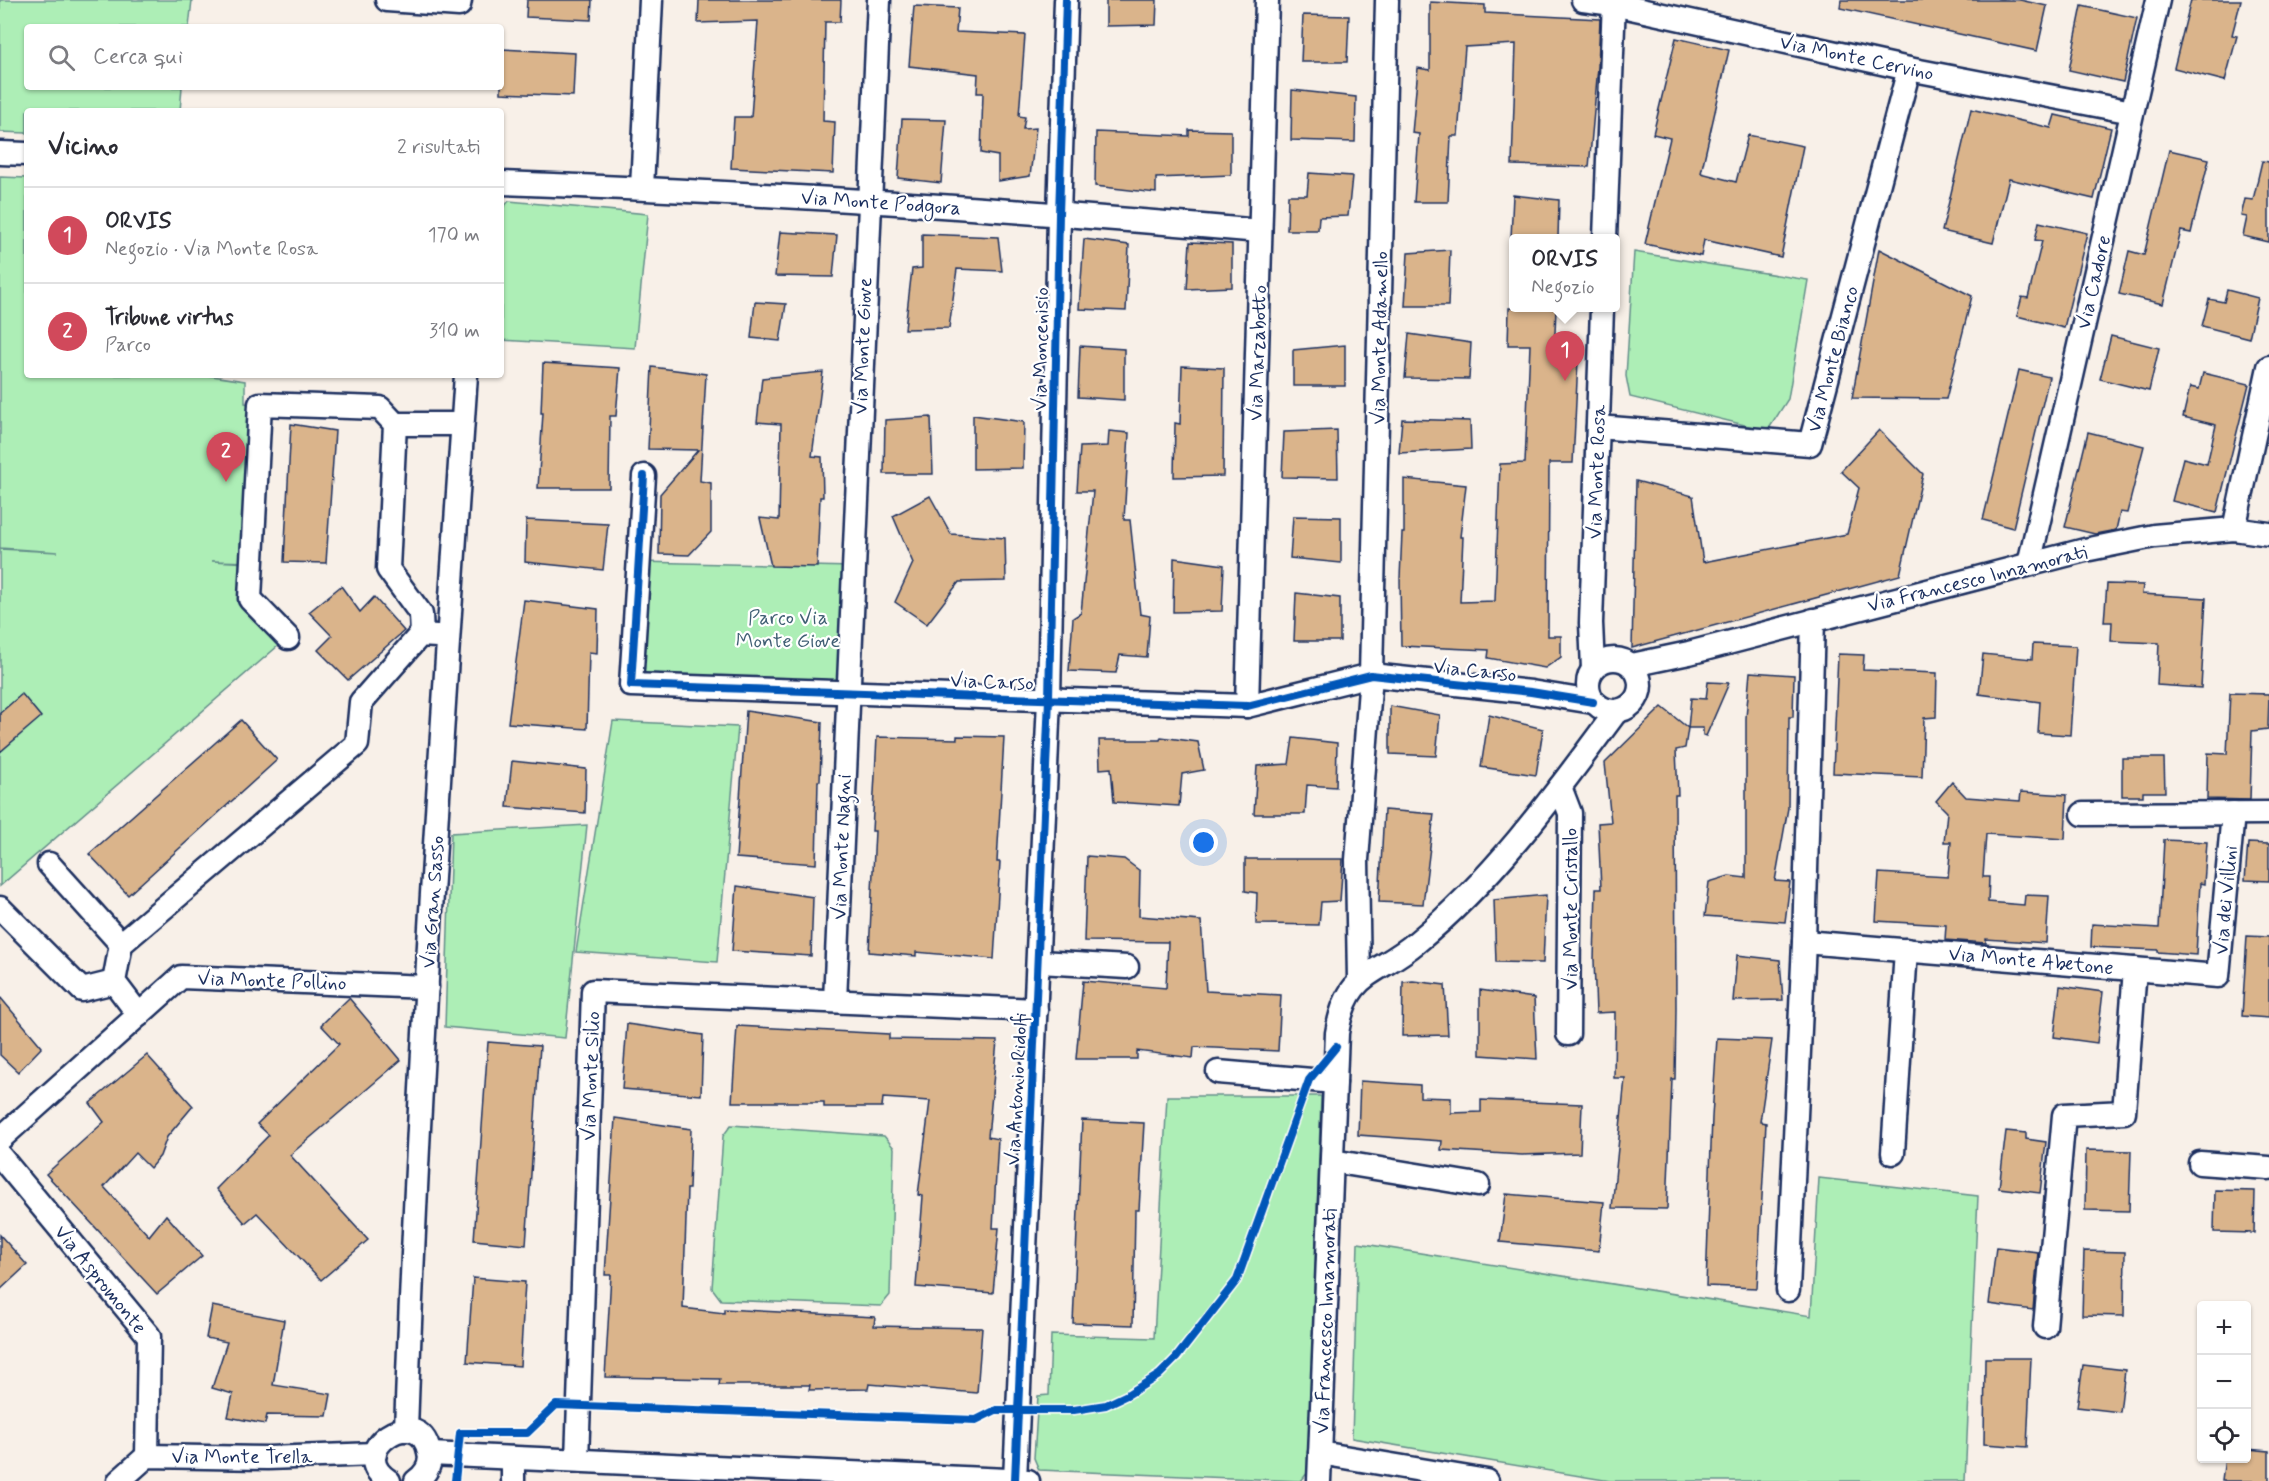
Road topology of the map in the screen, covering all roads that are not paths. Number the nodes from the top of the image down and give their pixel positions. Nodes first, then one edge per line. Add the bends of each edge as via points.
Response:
1 (387, 0) edge
2 (460, 0) edge
3 (651, 0) edge
4 (879, 0) edge
5 (1066, 0) edge
6 (1267, 0) edge
7 (1387, 0) edge
8 (1584, 0) edge
9 (2158, 0) edge
10 (1613, 2) edge
11 (1909, 69) junction
12 (2132, 112) junction
13 (0, 153) edge
14 (24, 154) edge
15 (504, 183) edge
16 (642, 188) junction
17 (868, 201) junction
18 (1059, 214) junction
19 (1260, 231) junction
20 (1605, 234) edge
21 (1602, 312) edge
22 (2269, 367) edge
23 (466, 378) edge
24 (395, 424) junction
25 (462, 424) junction
26 (1598, 427) junction
27 (644, 476) dead end
28 (2234, 529) junction
29 (2269, 534) edge
30 (2029, 564) junction
31 (1813, 620) junction
32 (422, 635) junction
33 (449, 636) junction
34 (1591, 637) junction
35 (288, 638) dead end
36 (1689, 652) junction
37 (1624, 662) junction
38 (1591, 673) junction
39 (1371, 675) junction
40 (1640, 689) junction
41 (848, 693) junction
42 (1531, 693) junction
43 (1049, 699) junction
44 (1593, 702) junction
45 (1247, 706) junction
46 (1616, 712) junction
47 (1560, 787) junction
48 (2233, 813) junction
49 (2269, 813) edge
50 (2083, 814) dead end
51 (49, 864) dead end
52 (0, 908) edge
53 (1804, 942) junction
54 (121, 944) junction
55 (1906, 950) junction
56 (1038, 962) junction
57 (1127, 967) dead end
58 (2135, 969) junction
59 (1359, 980) junction
60 (114, 982) junction
61 (427, 987) junction
62 (834, 1001) junction
63 (1036, 1010) junction
64 (139, 1015) junction
65 (1569, 1034) dead end
66 (1218, 1072) dead end
67 (1335, 1082) junction
68 (0, 1139) edge
69 (1893, 1153) dead end
70 (0, 1156) edge
71 (1332, 1161) junction
72 (2200, 1163) dead end
73 (2269, 1167) edge
74 (1478, 1185) dead end
75 (1788, 1290) dead end
76 (2045, 1327) dead end
77 (406, 1430) junction
78 (1320, 1453) junction
79 (375, 1454) junction
80 (430, 1454) junction
81 (147, 1456) junction
82 (513, 1458) junction
83 (577, 1461) junction
84 (1015, 1480) edge
85 (119, 1481) edge
86 (389, 1481) edge
87 (416, 1481) edge
88 (513, 1481) edge
89 (1028, 1481) edge
90 (1318, 1481) edge
91 (1487, 1481) edge

1 - 2 street via 459,4
3 - 16 street
4 - 17 street, Via Monte Giove
5 - 18 street, Via Moncenisio
6 - 19 street, Via Marzabotto
7 - 39 street, Via Monte Adamello
8 - 10 street, Via Monte Cervino
9 - 12 street, Via Cadore
10 - 11 street, Via Monte Cervino
10 - 20 street
11 - 12 street, Via Monte Cervino
11 - 26 street, Via Monte Bianco via 1810,444
12 - 30 street, Via Cadore
13 - 14 street
15 - 16 street, Via Monte Podgora
16 - 17 street, Via Monte Podgora
17 - 18 street, Via Monte Podgora
17 - 41 street, Via Monte Giove
18 - 19 street, Via Monte Podgora
18 - 43 street, Via Moncenisio
19 - 45 street, Via Marzabotto
21 - 26 street, Via Monte Rosa
22 - 28 street
23 - 25 street, Via Gran Sasso
24 - 25 street
24 - 32 street via 388,569 421,614
24 - 35 street via 380,408 260,404 250,599
25 - 33 street, Via Gran Sasso
26 - 34 street, Via Monte Rosa
27 - 41 street, Via Carso via 631,685
28 - 29 street, Via Francesco Innamorati
28 - 30 street, Via Francesco Innamorati via 2154,536
30 - 31 street, Via Francesco Innamorati
31 - 36 street, Via Francesco Innamorati
31 - 53 street
32 - 33 street
32 - 54 street via 361,702 357,744
33 - 61 street, Via Gran Sasso
34 - 37 street
34 - 38 street, Via Monte Rosa
36 - 37 street, Via Francesco Innamorati
36 - 40 street, Via Francesco Innamorati
37 - 38 street, Via Francesco Innamorati via 1607,660
37 - 40 street via 1637,672
38 - 42 street, Via Carso
38 - 44 street via 1589,694
39 - 42 street, Via Carso
39 - 45 street, Via Carso
39 - 59 street, Via Monte Adamello via 1357,860
40 - 46 street, Via Francesco Innamorati via 1632,705
41 - 43 street, Via Carso
41 - 62 street, Via Monte Nagni
42 - 44 street, Via Carso
43 - 45 street, Via Carso
43 - 56 street, Via Antonio Ridolfi
44 - 46 street
46 - 47 street, Via Francesco Innamorati
47 - 59 street, Via Francesco Innamorati via 1497,863 1426,935
47 - 65 street, Via Monte Cristallo via 1570,813
48 - 49 street
48 - 50 street
48 - 58 street, Via dei Villini via 2218,976
51 - 54 street
52 - 60 street via 82,990
53 - 55 street, Via Monte Abetone
53 - 75 street
54 - 60 street
55 - 58 street, Via Monte Abetone
55 - 69 street
56 - 57 street
56 - 63 street, Via Antonio Ridolfi
58 - 76 street, Via Monte Abetone via 2124,1112 2064,1115
59 - 67 street, Via Francesco Innamorati via 1339,1018
60 - 64 street
61 - 64 street, Via Monte Pollino via 181,976
61 - 77 street, Via Gran Sasso
62 - 63 street, Via Monte Silio
62 - 83 street, Via Monte Silio via 593,991
63 - 84 street, Via Antonio Ridolfi
64 - 68 street, Via Monte Pollino
66 - 67 street
67 - 71 street, Via Francesco Innamorati
70 - 81 street, Via Aspromonte via 149,1336
71 - 74 street
71 - 78 street, Via Francesco Innamorati
72 - 73 street
77 - 79 street via 382,1438
77 - 80 street via 422,1438
78 - 90 street, Via Francesco Innamorati
78 - 91 street
79 - 81 street, Via Monte Trella via 267,1458
79 - 86 street via 378,1471
80 - 82 street
80 - 87 street via 427,1470
81 - 85 street, Via Monte Trella
82 - 83 street
82 - 88 street
83 - 84 street
84 - 89 street

